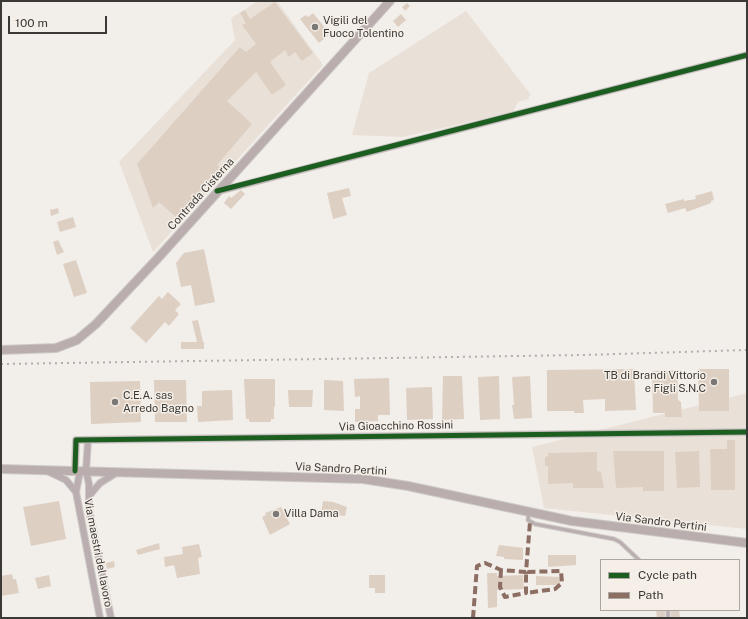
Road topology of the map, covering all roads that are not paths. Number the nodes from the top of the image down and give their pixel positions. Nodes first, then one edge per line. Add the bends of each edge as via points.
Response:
1 (390, 1) edge
2 (747, 55) edge
3 (217, 191) junction
4 (1, 350) edge
5 (747, 432) edge
6 (88, 440) junction
7 (1, 469) edge
8 (45, 470) junction
9 (80, 471) junction
10 (118, 472) junction
11 (76, 492) junction
12 (90, 496) junction
13 (529, 513) junction
14 (747, 543) edge
15 (638, 559) edge
16 (100, 618) edge
17 (111, 618) edge

1 - 3 main road, Contrada Cisterna
2 - 3 street
3 - 4 main road, Contrada Cisterna via 96,324 77,340 56,348
5 - 6 street, Via Gioacchino Rossini
6 - 9 street
6 - 9 street, Via Gioacchino Rossini via 76,440
7 - 8 main road, Via Sandro Pertini
8 - 9 main road, Via Sandro Pertini
8 - 11 street, Via maestri del lavoro via 66,480
9 - 10 main road, Via Sandro Pertini
9 - 11 street, Via maestri del lavoro
9 - 12 street, Via maestri del lavoro
10 - 12 street, Via maestri del lavoro via 100,483
10 - 13 main road, Via Sandro Pertini via 363,479 408,486
11 - 16 street, Via maestri del lavoro
12 - 17 street, Via maestri del lavoro via 89,510
13 - 14 main road, Via Sandro Pertini via 624,529
13 - 15 lane via 528,520 535,524 614,539

